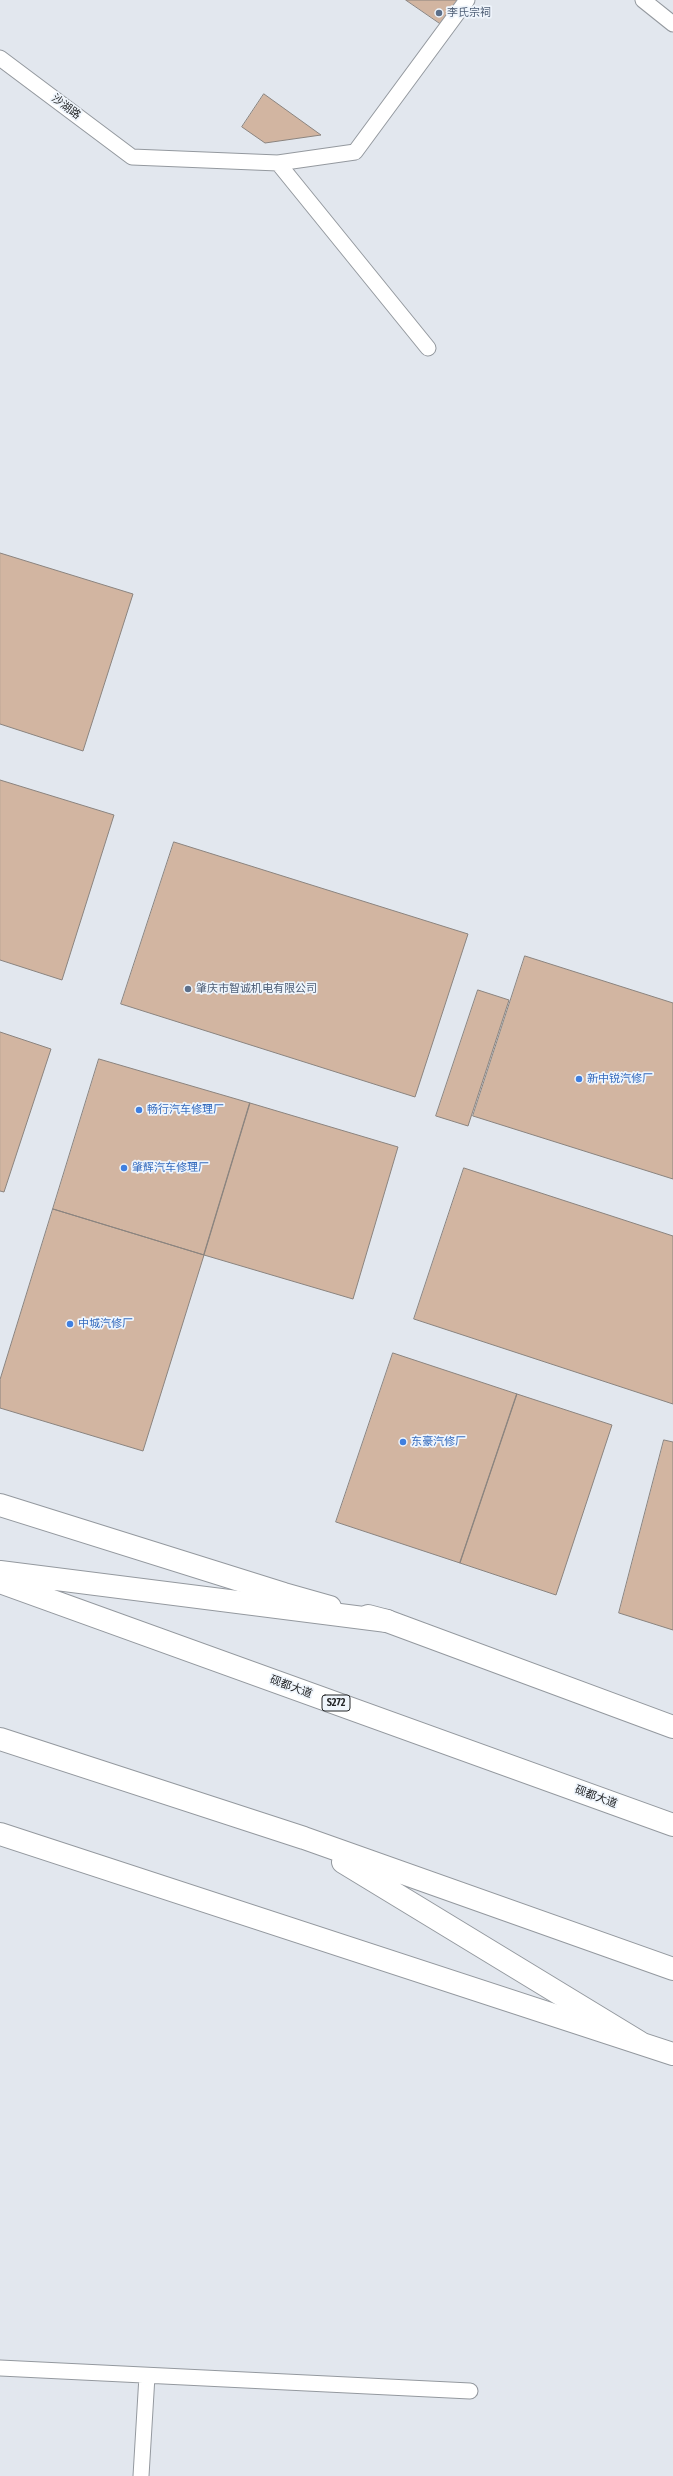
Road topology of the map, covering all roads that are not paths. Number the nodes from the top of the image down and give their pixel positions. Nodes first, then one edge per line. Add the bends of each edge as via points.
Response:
1 (467, 0) edge
2 (643, 0) edge
3 (673, 24) edge
4 (0, 58) edge
5 (278, 163) junction
6 (428, 348) dead end
7 (0, 1504) edge
8 (0, 1572) edge
9 (0, 1582) edge
10 (387, 1621) junction
11 (673, 1726) edge
12 (0, 1739) edge
13 (673, 1825) edge
14 (0, 1834) edge
15 (304, 1838) junction
16 (673, 1969) edge
17 (639, 2042) junction
18 (673, 2054) edge
19 (0, 2368) edge
20 (147, 2376) junction
21 (470, 2391) dead end
22 (141, 2476) edge

1 - 5 lane via 355,152
2 - 3 lane
4 - 5 lane, 沙湖路 via 132,157
5 - 6 lane
7 - 10 main road via 284,1594
8 - 10 main road
9 - 13 main road, 砚都大道 / S272
10 - 11 main road
12 - 15 main road
14 - 17 main road
15 - 16 main road
15 - 17 main road
17 - 18 main road
19 - 20 lane
20 - 21 lane
20 - 22 lane

